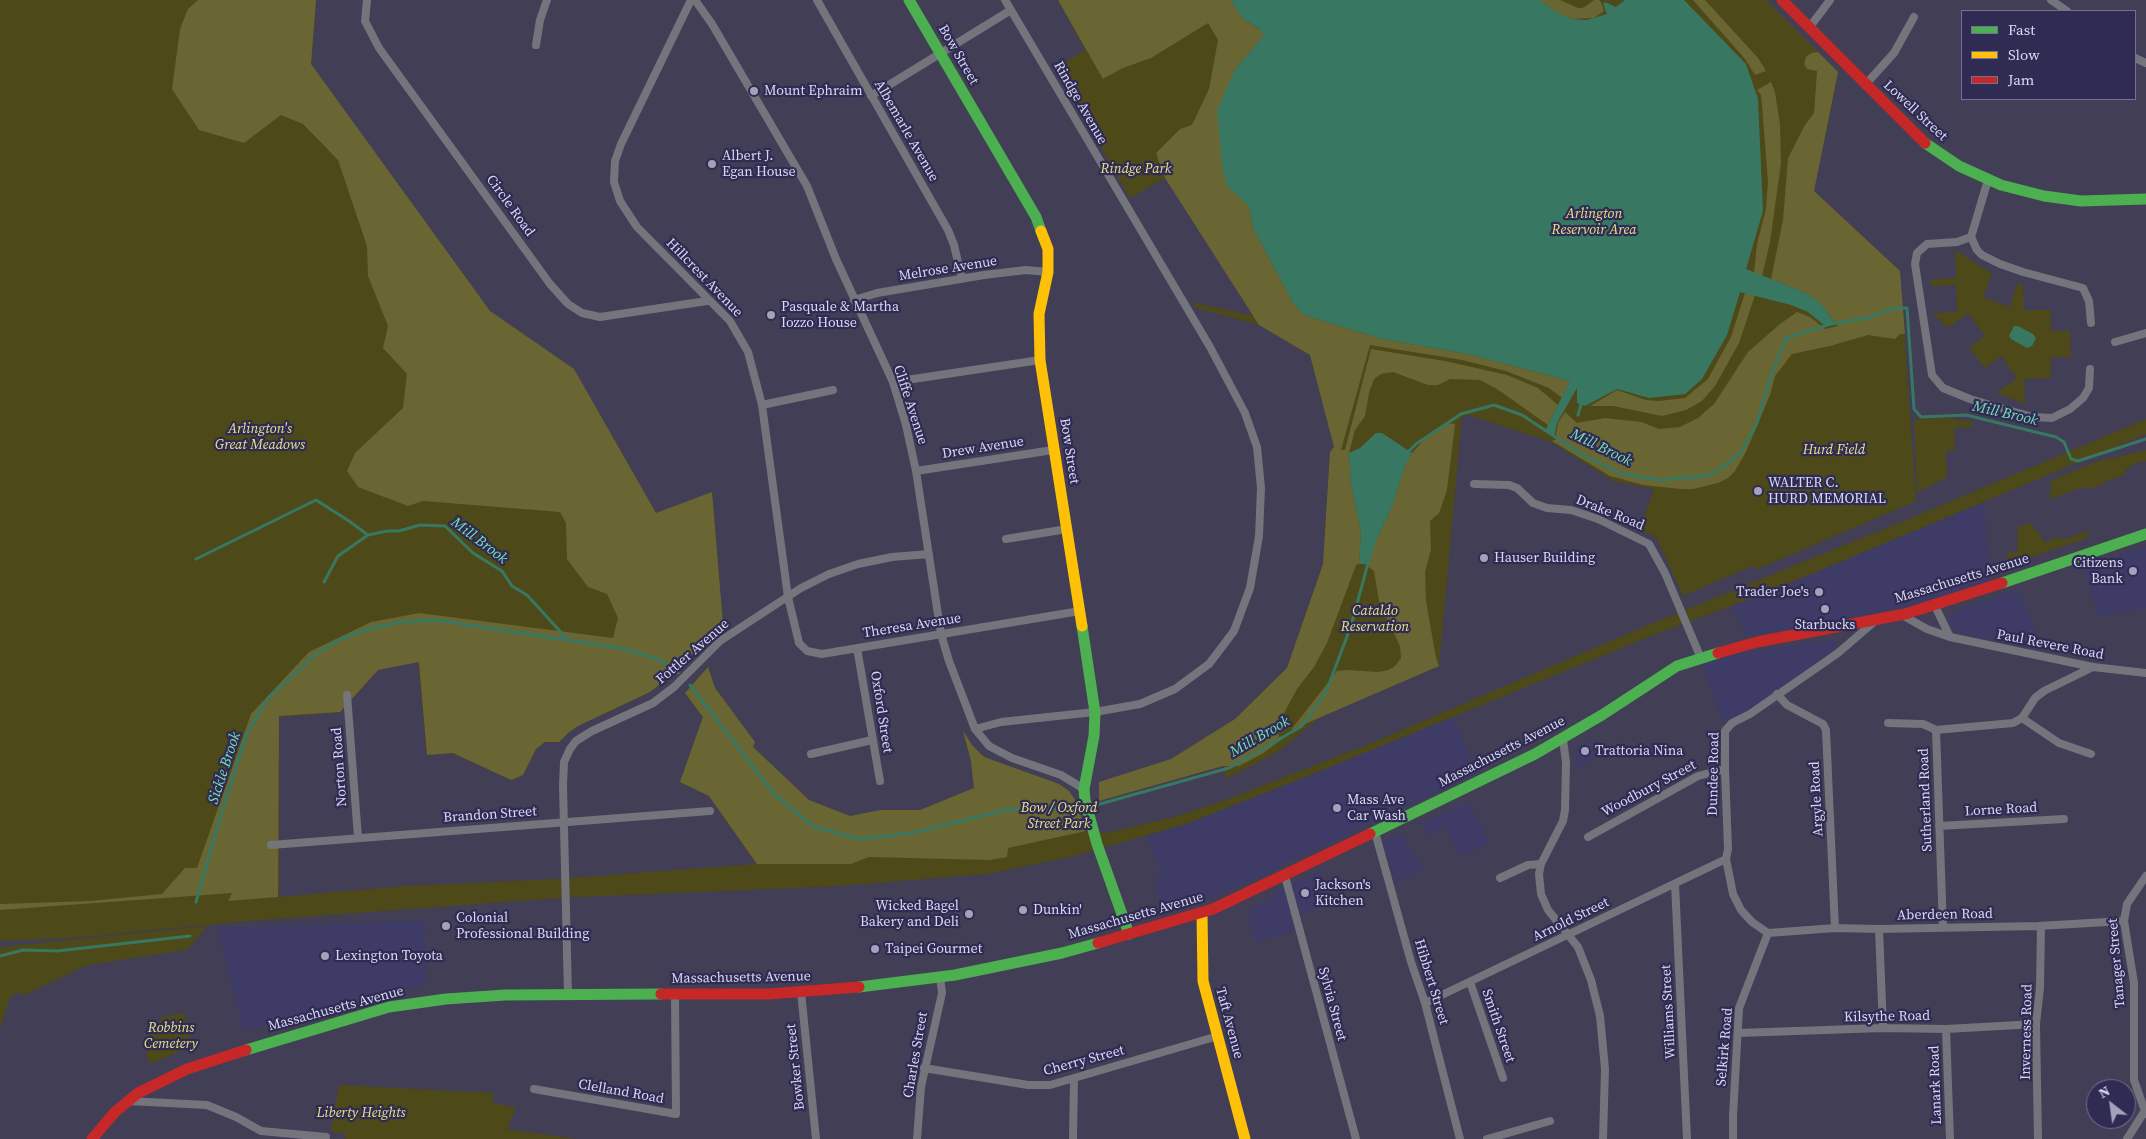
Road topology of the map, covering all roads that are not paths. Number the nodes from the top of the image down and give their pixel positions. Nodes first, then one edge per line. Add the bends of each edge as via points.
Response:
1 (367, 0) edge
2 (547, 0) edge
3 (690, 0) edge
4 (696, 0) edge
5 (817, 0) edge
6 (909, 0) edge
7 (1005, 0) edge
8 (1782, 0) edge
9 (1830, 0) edge
10 (2051, 0) edge
11 (1011, 10) junction
12 (2066, 10) edge
13 (1914, 16) dead end
14 (1809, 28) junction
15 (536, 45) dead end
16 (940, 53) junction
17 (1865, 85) junction
18 (871, 96) junction
19 (1988, 180) junction
20 (2146, 198) edge
21 (1971, 237) junction
22 (1048, 272) junction
23 (962, 279) junction
24 (854, 300) junction
25 (708, 301) junction
26 (2091, 323) dead end
27 (2146, 333) edge
28 (2115, 342) dead end
29 (1040, 360) junction
30 (2090, 370) dead end
31 (893, 382) junction
32 (833, 390) dead end
33 (762, 404) junction
34 (1053, 450) junction
35 (916, 471) junction
36 (1474, 484) dead end
37 (1067, 529) junction
38 (2146, 534) edge
39 (1006, 539) dead end
40 (929, 554) junction
41 (788, 597) junction
42 (1935, 606) junction
43 (1080, 611) junction
44 (1901, 614) junction
45 (1878, 619) junction
46 (941, 634) junction
47 (1950, 637) junction
48 (858, 648) junction
49 (1700, 656) junction
50 (2093, 667) junction
51 (2146, 673) edge
52 (1777, 694) junction
53 (348, 695) dead end
54 (1095, 712) junction
55 (2022, 718) junction
56 (1888, 723) dead end
57 (975, 729) junction
58 (1936, 730) junction
59 (1562, 739) junction
60 (872, 740) junction
61 (811, 754) dead end
62 (2091, 754) dead end
63 (1724, 769) junction
64 (880, 781) dead end
65 (1084, 789) junction
66 (710, 811) dead end
67 (2064, 819) dead end
68 (565, 822) junction
69 (1939, 826) junction
70 (1375, 832) junction
71 (358, 837) junction
72 (1588, 837) dead end
73 (271, 844) dead end
74 (1726, 859) junction
75 (1541, 864) junction
76 (1285, 876) junction
77 (2146, 876) edge
78 (1500, 878) dead end
79 (1675, 884) junction
80 (1202, 913) junction
81 (2124, 921) junction
82 (2041, 926) junction
83 (1835, 928) junction
84 (1943, 928) junction
85 (1879, 930) junction
86 (1768, 933) junction
87 (1129, 934) junction
88 (1568, 935) junction
89 (940, 976) junction
90 (1470, 982) junction
91 (801, 992) junction
92 (675, 994) junction
93 (568, 995) junction
94 (1425, 1003) junction
95 (2036, 1024) junction
96 (1884, 1028) junction
97 (1946, 1029) junction
98 (1738, 1033) junction
99 (1218, 1036) junction
100 (924, 1068) junction
101 (1503, 1078) dead end
102 (1074, 1079) junction
103 (534, 1089) dead end
104 (128, 1101) junction
105 (2145, 1111) edge
106 (1550, 1121) dead end
107 (261, 1132) junction
108 (326, 1137) dead end
109 (92, 1139) edge
110 (256, 1139) edge
111 (816, 1139) edge
112 (917, 1139) edge
113 (1073, 1139) edge
114 (1245, 1139) edge
115 (1356, 1139) edge
116 (1460, 1139) edge
117 (1486, 1139) edge
118 (1603, 1139) edge
119 (1687, 1139) edge
120 (1733, 1139) edge
121 (1950, 1139) edge
122 (2038, 1139) edge
123 (2128, 1139) edge

1 - 25 street, Circle Road via 365,22 379,48 550,284 568,304 582,313 600,317
2 - 15 street
3 - 25 street, Hillcrest Avenue via 621,144 615,161 614,182 620,201 637,228
4 - 24 street, Cliffe Avenue via 807,186
5 - 18 street, Albemarle Avenue
6 - 16 main road, Bow Street
7 - 11 street, Rindge Avenue
8 - 14 main road, Lowell Street
9 - 14 street
10 - 12 street
11 - 16 street
11 - 54 street, Rindge Avenue via 1210,347 1245,413 1257,447 1261,488 1259,536 1250,588 1234,631 1209,664 1175,689 1140,704
13 - 17 street via 1894,53
14 - 17 main road, Lowell Street
16 - 18 street
16 - 22 main road, Bow Street via 1036,217 1048,249
17 - 19 main road, Lowell Street via 1926,144
18 - 23 street, Albemarle Avenue via 948,230
19 - 20 main road, Lowell Street via 2028,193 2068,200
19 - 21 street
21 - 26 street via 1982,255 2000,264 2083,288 2089,300
21 - 30 street via 1957,242 1927,244 1915,257 1934,380 1949,391 1970,399 2045,419 2063,414 2083,398 2089,388
22 - 23 street, Melrose Avenue via 1026,270
22 - 29 main road, Bow Street via 1039,314
23 - 24 street, Melrose Avenue
24 - 31 street, Cliffe Avenue
25 - 33 street, Hillcrest Avenue via 730,321 743,340
27 - 28 street
29 - 31 street
29 - 34 main road, Bow Street
31 - 35 street, Cliffe Avenue
32 - 33 street
33 - 41 street, Hillcrest Avenue
34 - 35 street, Drew Avenue
34 - 37 main road, Bow Street
35 - 40 street, Cliffe Avenue
36 - 49 street, Drake Road via 1509,485 1533,503 1571,510 1644,540 1653,548
37 - 39 street
37 - 43 main road, Bow Street
38 - 42 main road, Massachusetts Avenue
40 - 41 street, Fottler Avenue via 858,564 829,574
40 - 46 street, Cliffe Avenue
41 - 48 street, Theresa Avenue via 796,634 807,651 822,654
41 - 68 street, Fottler Avenue via 720,641 674,687 653,702 576,741 564,762
42 - 44 main road, Massachusetts Avenue
42 - 47 street
43 - 46 street, Theresa Avenue
43 - 54 main road, Bow Street
44 - 45 main road, Massachusetts Avenue
44 - 47 street, Paul Revere Road via 1927,629
45 - 49 main road, Massachusetts Avenue
45 - 52 street, Dundee Road via 1838,653
46 - 48 street, Theresa Avenue
46 - 57 street, Cliffe Avenue
47 - 50 street, Paul Revere Road
48 - 60 street, Oxford Street
49 - 59 main road, Massachusetts Avenue via 1677,666
50 - 51 street, Paul Revere Road
50 - 55 street via 2044,691
52 - 63 street, Dundee Road via 1728,725
52 - 83 street, Argyle Road via 1826,730
53 - 71 street, Norton Road
54 - 57 street, Rindge Avenue via 1002,722
54 - 65 main road, Bow Street
55 - 58 street, Sutherland Road via 2013,724
55 - 62 street via 2059,743
56 - 58 street via 1923,724
57 - 65 street, Cliffe Avenue via 989,746 1012,758 1061,775
58 - 69 street, Sutherland Road
59 - 70 main road, Massachusetts Avenue
59 - 75 street via 1566,764 1565,810 1563,821
60 - 61 street
60 - 64 street, Oxford Street
63 - 72 street, Woodbury Street via 1698,776
63 - 74 street, Dundee Road
65 - 87 main road, Bow Street via 1091,822
66 - 68 street, Brandon Street
67 - 69 street, Lorne Road
68 - 71 street, Brandon Street
68 - 93 street, Fottler Avenue
69 - 84 street, Sutherland Road
70 - 76 main road, Massachusetts Avenue
70 - 94 street, Hibbert Street
71 - 73 street, Brandon Street
74 - 79 street, Arnold Street
74 - 86 street, Dundee Road via 1733,894 1741,910
75 - 78 street via 1528,865
75 - 88 street via 1539,874 1543,902
76 - 80 main road, Massachusetts Avenue
76 - 115 street, Sylvia Street
77 - 81 street, Tanager Street via 2127,904
79 - 88 street, Arnold Street
79 - 119 street, Williams Street
80 - 87 main road, Massachusetts Avenue
80 - 99 main road, Taft Avenue via 1203,981
81 - 82 street, Aberdeen Road
81 - 105 street, Tanager Street via 2134,983 2134,1080
82 - 84 street, Aberdeen Road
82 - 95 street, Inverness Road
83 - 85 street, Aberdeen Road
83 - 86 street, Aberdeen Road
84 - 85 street, Aberdeen Road
85 - 96 street
86 - 98 street, Selkirk Road via 1739,1008
87 - 89 main road, Massachusetts Avenue via 1040,958
88 - 90 street, Arnold Street
88 - 118 street via 1578,948 1591,980 1600,1016 1605,1069
89 - 91 main road, Massachusetts Avenue
89 - 100 street, Charles Street via 942,993
90 - 94 street, Arnold Street
90 - 101 street, Smith Street
91 - 92 main road, Massachusetts Avenue
91 - 111 street, Bowker Street
92 - 93 main road, Massachusetts Avenue
92 - 103 street, Clelland Road via 676,1114
93 - 104 main road, Massachusetts Avenue via 473,997 389,1007 187,1069
94 - 116 street, Hibbert Street
95 - 97 street, Kilsythe Road
95 - 122 street, Inverness Road
96 - 97 street, Kilsythe Road
96 - 98 street, Kilsythe Road
97 - 121 street, Lanark Road
98 - 120 street, Selkirk Road
99 - 102 street, Cherry Street
99 - 114 main road, Taft Avenue
100 - 102 street, Cherry Street via 1028,1085 1050,1085
100 - 112 street, Charles Street
102 - 113 street
104 - 107 street via 207,1105
104 - 109 main road, Massachusetts Avenue
105 - 123 street
106 - 117 street
107 - 108 street
107 - 110 street

